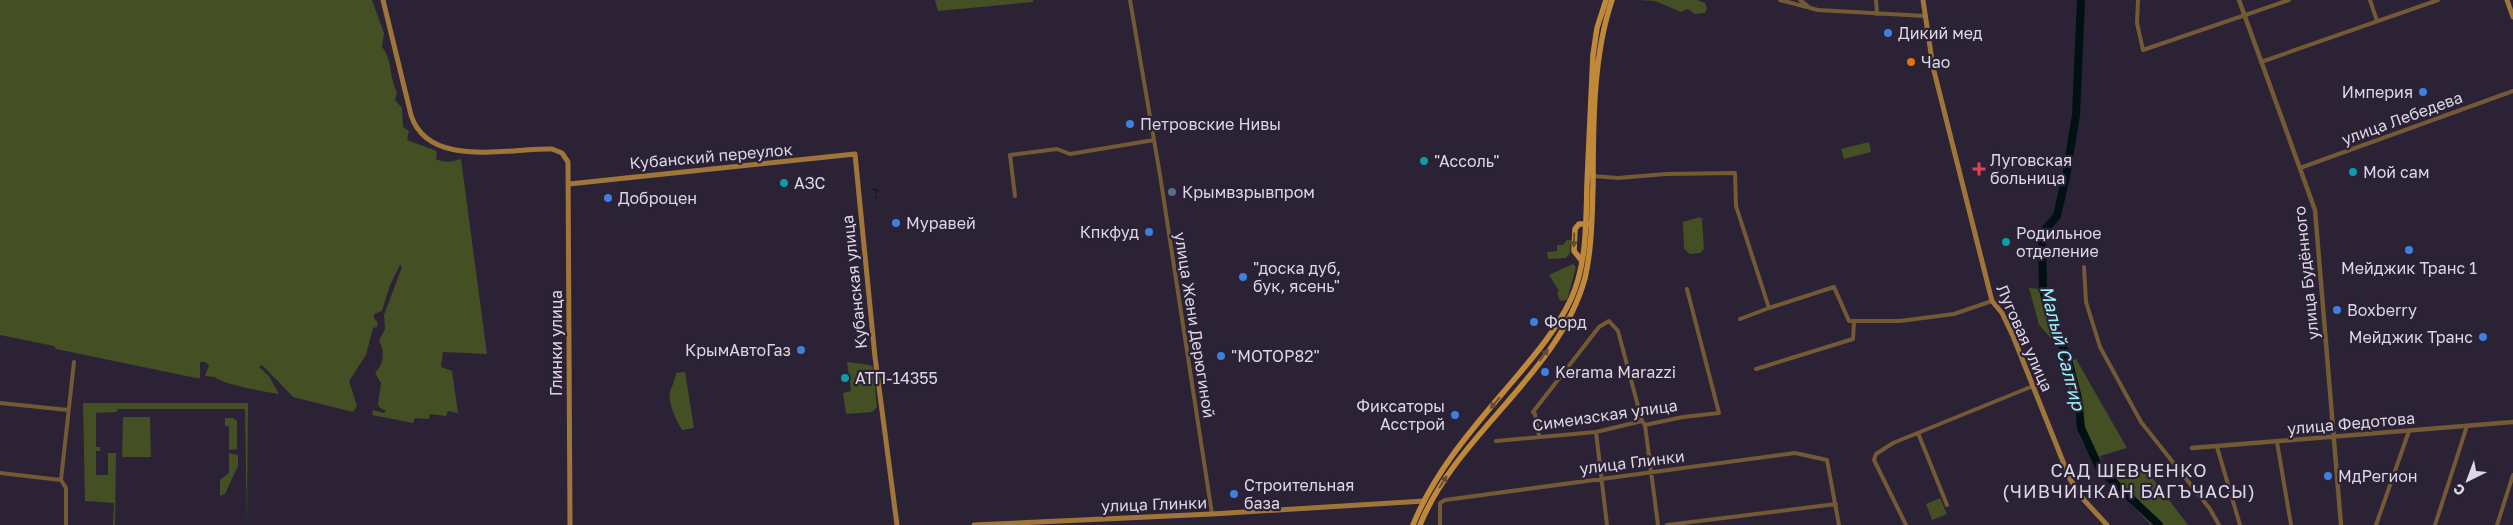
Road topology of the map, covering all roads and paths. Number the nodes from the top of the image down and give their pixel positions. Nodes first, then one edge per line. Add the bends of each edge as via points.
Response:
1 (383, 0) edge
2 (1130, 0) edge
3 (1606, 0) edge
4 (1612, 0) edge
5 (1780, 0) edge
6 (1800, 0) edge
7 (1876, 0) edge
8 (1923, 0) edge
9 (2140, 0) edge
10 (2239, 0) edge
11 (2289, 0) edge
12 (2370, 0) edge
13 (2438, 0) edge
14 (2507, 0) edge
15 (1810, 8) junction
16 (1878, 14) junction
17 (1925, 16) junction
18 (2245, 16) junction
19 (2513, 17) edge
20 (2377, 21) junction
21 (2261, 62) junction
22 (2513, 91) edge
23 (1154, 140) junction
24 (855, 154) joint
25 (2300, 168) junction
26 (1593, 176) junction
27 (569, 184) junction
28 (1016, 196) dead end
29 (1588, 224) junction
30 (1582, 261) junction
31 (2084, 267) dead end
32 (1687, 289) dead end
33 (1992, 302) junction
34 (1769, 308) junction
35 (1740, 319) dead end
36 (1854, 322) junction
37 (74, 362) dead end
38 (1756, 369) dead end
39 (2033, 386) junction
40 (0, 403) edge
41 (68, 410) junction
42 (2513, 422) edge
43 (1644, 423) junction
44 (2467, 426) junction
45 (2409, 431) junction
46 (1596, 432) junction
47 (1918, 433) junction
48 (1539, 436) junction
49 (2335, 436) junction
50 (1496, 441) dead end
51 (2277, 442) junction
52 (2217, 447) junction
53 (2192, 448) dead end
54 (1651, 472) junction
55 (0, 473) edge
56 (2513, 474) edge
57 (1602, 478) junction
58 (61, 480) junction
59 (2512, 483) edge
60 (1424, 501) junction
61 (1836, 504) junction
62 (1947, 505) dead end
63 (1212, 514) junction
64 (66, 525) edge
65 (570, 525) edge
66 (897, 525) edge
67 (974, 525) edge
68 (1413, 525) edge
69 (1420, 525) edge
70 (1440, 525) edge
71 (1607, 525) edge
72 (1658, 525) edge
73 (1668, 525) edge
74 (1839, 525) edge
75 (1906, 525) edge
76 (2107, 525) edge
77 (2219, 525) edge
78 (2240, 525) edge
79 (2291, 525) edge
80 (2341, 525) edge
81 (2376, 525) edge
82 (2435, 525) edge
83 (2497, 525) edge

1 - 27 main road, Глинки улица via 414,122 424,137 440,147 457,151 552,149 562,153 568,162
2 - 23 street, улица Жени Дерюгиной
3 - 29 main road via 1593,55
4 - 26 main road via 1601,42
5 - 15 street
6 - 15 street
7 - 16 street
8 - 17 main road, Луговая улица
9 - 18 street via 2138,23 2143,50
10 - 18 street, улица Будённого
11 - 18 street
12 - 20 street
13 - 20 street
14 - 19 main road
15 - 16 street
16 - 17 street
17 - 33 main road, Луговая улица via 1933,67
18 - 21 street, улица Будённого
20 - 21 street
21 - 25 street, улица Будённого
22 - 25 street, улица Лебедева
23 - 28 street via 1070,154 1057,149 1010,155
23 - 63 street, улица Жени Дерюгиной
24 - 27 main road, Кубанский переулок
24 - 66 main road, Кубанская улица via 875,357
25 - 49 street, улица Будённого via 2315,210
26 - 29 main road
26 - 34 street via 1618,178 1735,173 1736,206
27 - 65 main road, Глинки улица
29 - 30 main road
29 -> 30 main road via 1577,225 1575,229 1574,251
69 -> 29 main road via 1449,472 1533,370 1564,324 1584,278
30 -> 60 main road via 1572,298 1556,327 1455,451
31 - 77 street via 2086,302 2100,347 2141,422
32 - 43 street, Симеизская улица via 1719,413
33 - 36 street via 1954,314 1900,321
33 - 39 main road, Луговая улица via 2002,313
34 - 35 street
34 - 36 street via 1834,287 1847,320
36 - 38 street via 1852,339
37 - 41 street
39 - 47 street
39 - 76 main road, Луговая улица via 2070,480
40 - 41 street
41 - 58 street
42 - 44 street, улица Федотова
43 - 46 street, Симеизская улица
43 - 48 street via 1618,331 1609,321 1599,327 1533,412
43 - 54 street
44 - 45 street, улица Федотова
44 - 82 street
45 - 49 street, улица Федотова
45 - 81 street
46 - 48 street, Симеизская улица
46 - 57 street
47 - 62 street
47 - 75 street via 1888,445 1875,457
48 - 50 street, Симеизская улица
49 - 51 street, улица Федотова
49 - 80 street, улица Будённого
51 - 52 street, улица Федотова
51 - 79 street
52 - 53 street, улица Федотова
52 - 78 street
54 - 57 street, улица Глинки
54 - 61 street, улица Глинки via 1795,453 1827,460
54 - 72 street
55 - 58 street
56 - 59 street
57 - 70 street, улица Глинки via 1445,500 1440,503
57 - 71 street
58 - 64 street via 66,488
59 - 83 street
60 - 63 main road, улица Глинки
60 - 68 main road
61 - 73 street
61 - 74 street
63 - 67 main road, улица Глинки

